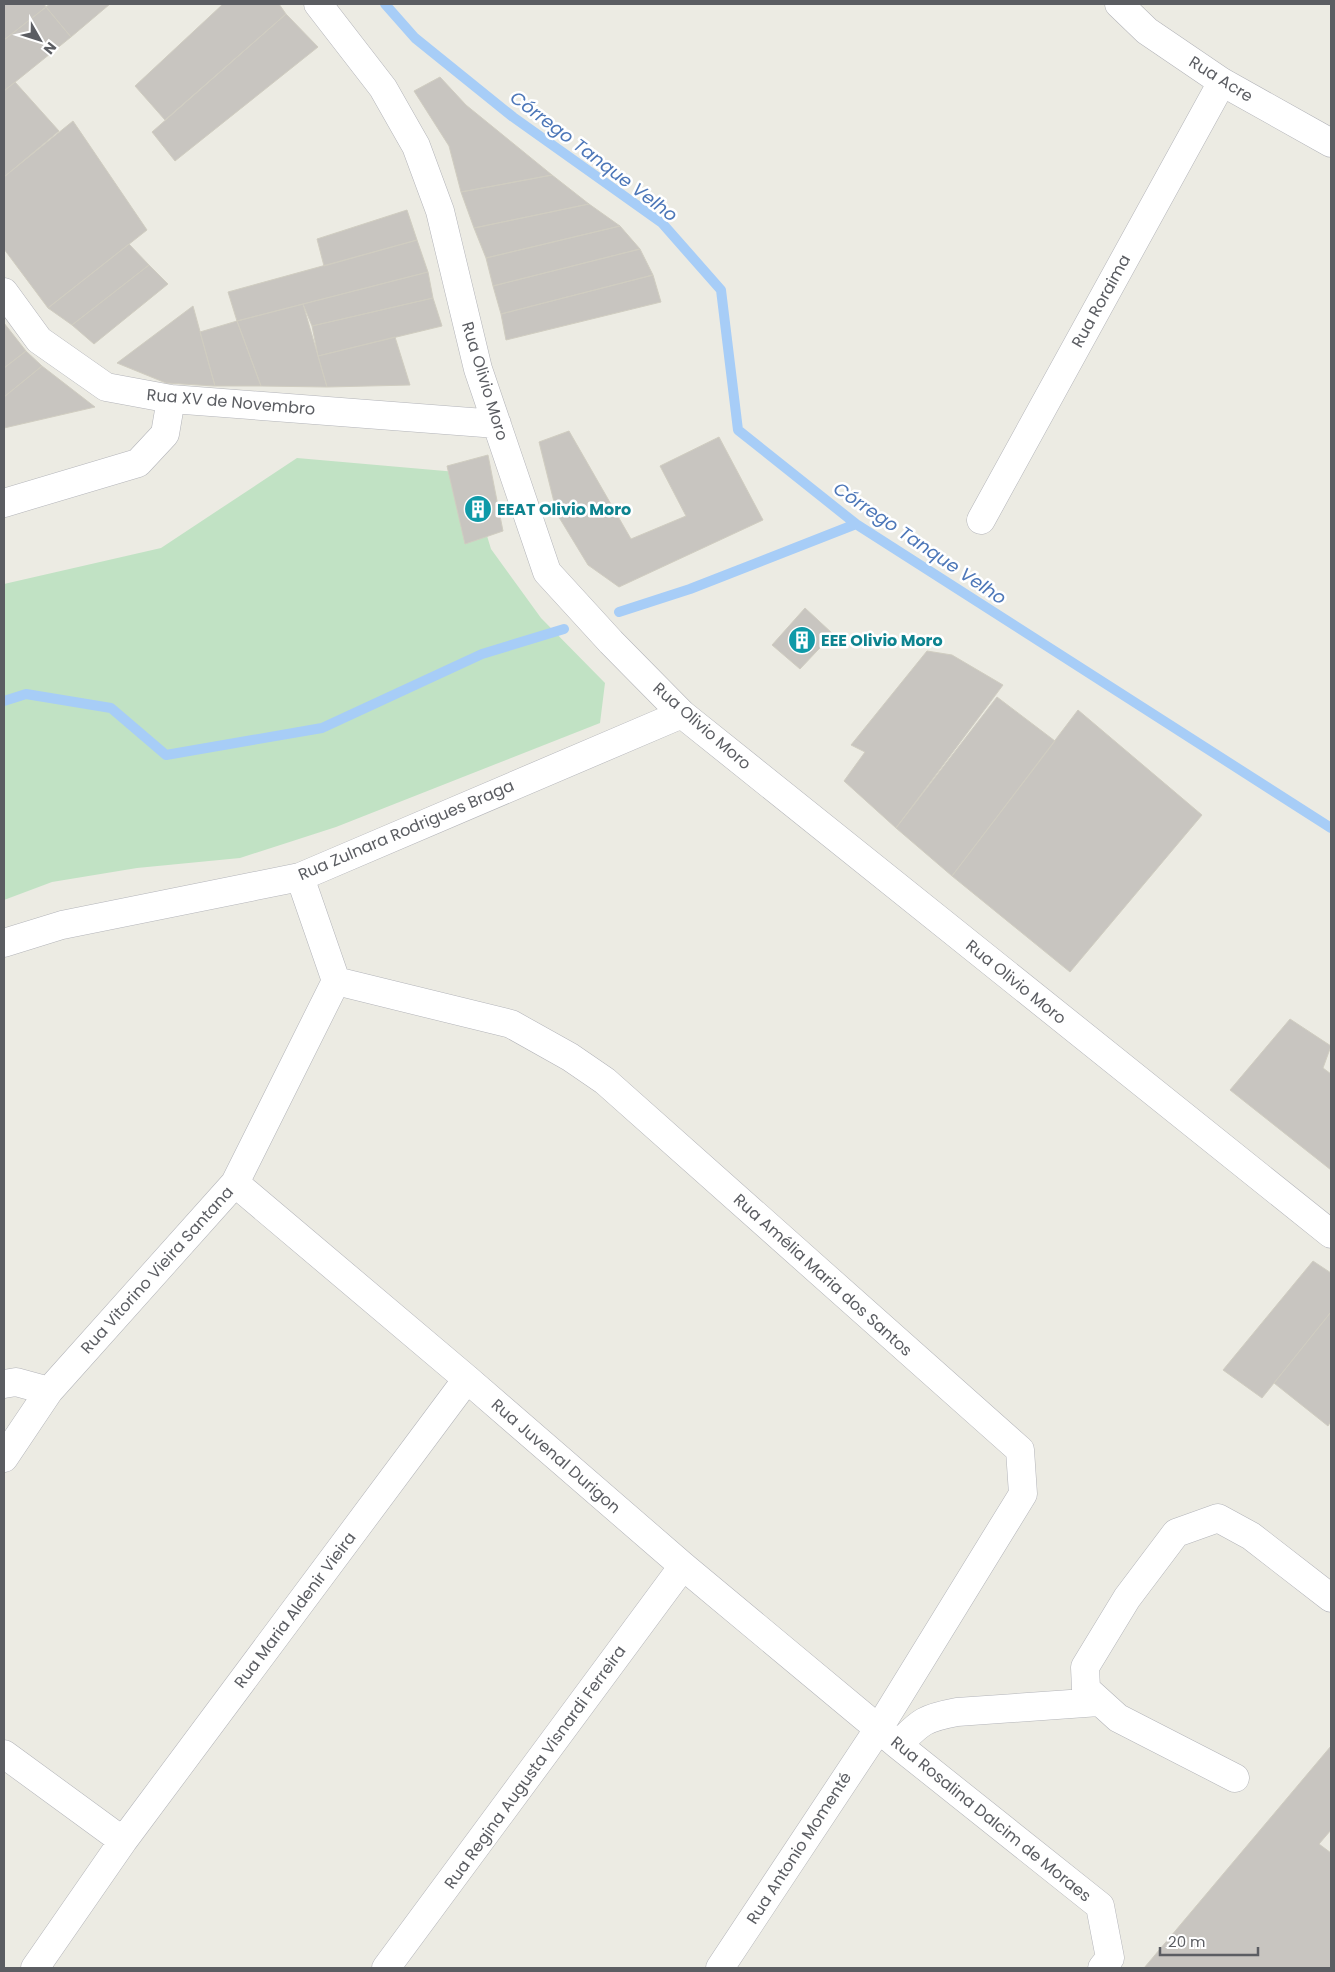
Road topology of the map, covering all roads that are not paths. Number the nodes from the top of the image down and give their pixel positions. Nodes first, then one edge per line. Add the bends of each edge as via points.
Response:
1 (318, 4) edge
2 (1119, 4) edge
3 (1222, 82) junction
4 (1331, 143) edge
5 (4, 292) edge
6 (171, 399) junction
7 (497, 424) junction
8 (4, 503) edge
9 (981, 520) dead end
10 (682, 714) junction
11 (300, 877) junction
12 (4, 944) edge
13 (336, 980) junction
14 (235, 1183) junction
15 (1331, 1234) edge
16 (466, 1379) junction
17 (4, 1384) edge
18 (49, 1391) junction
19 (4, 1458) edge
20 (683, 1566) junction
21 (1331, 1598) edge
22 (1099, 1702) junction
23 (888, 1736) junction
24 (4, 1754) edge
25 (1235, 1778) dead end
26 (123, 1841) junction
27 (35, 1968) edge
28 (386, 1968) edge
29 (720, 1968) edge
30 (1102, 1968) edge

1 - 7 street, Rua Olivio Moro via 383,88 416,146 440,211 478,369
2 - 3 street, Rua Acre via 1148,32
3 - 4 street, Rua Acre
3 - 9 street, Rua Roraima
5 - 6 street, Rua XV de Novembro via 39,340 106,387
6 - 7 street, Rua XV de Novembro
6 - 8 street via 165,434 138,463
7 - 10 street, Rua Olivio Moro via 547,572
10 - 11 street, Rua Zulnara Rodrigues Braga
10 - 15 street, Rua Olivio Moro
11 - 12 street, Rua Zulnara Rodrigues Braga via 62,925
11 - 13 street
13 - 14 street, Rua Vitorino Vieira Santana
13 - 23 street, Rua Amélia Maria dos Santos via 511,1024 605,1081 1020,1450 1023,1494
14 - 16 street, Rua Juvenal Durigon
14 - 18 street, Rua Vitorino Vieira Santana
16 - 20 street, Rua Juvenal Durigon
16 - 26 street, Rua Maria Aldenir Vieira
17 - 18 street via 16,1382
18 - 19 street, Rua Vitorino Vieira Santana
20 - 23 street, Rua Juvenal Durigon
20 - 28 street, Rua Regina Augusta Visnardi Ferreira
21 - 22 street via 1251,1536 1218,1518 1176,1533 1127,1598 1085,1667 1086,1689
22 - 23 street via 957,1712 935,1716
22 - 25 street via 1118,1718
23 - 29 street, Rua Antonio Momenté
23 - 30 street, Rua Rosalina Dalcim de Moraes via 1100,1906 1110,1958
24 - 26 street
26 - 27 street, Rua Maria Aldenir Vieira

